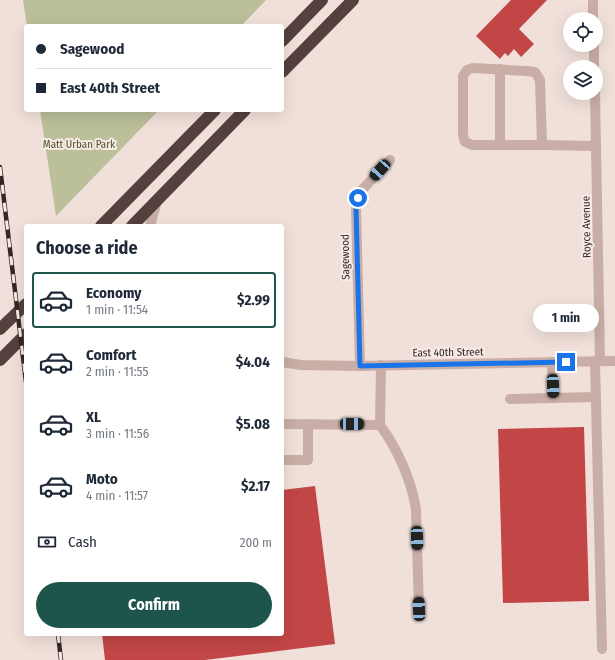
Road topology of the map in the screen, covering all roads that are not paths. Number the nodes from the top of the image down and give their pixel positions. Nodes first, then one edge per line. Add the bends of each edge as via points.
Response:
1 (322, 0) edge
2 (353, 0) edge
3 (593, 0) edge
4 (593, 12) edge
5 (284, 39) edge
6 (500, 69) junction
7 (284, 70) edge
8 (595, 100) edge
9 (213, 112) edge
10 (243, 112) edge
11 (500, 145) junction
12 (542, 145) junction
13 (596, 146) junction
14 (390, 160) dead end
15 (157, 200) junction
16 (103, 224) edge
17 (134, 224) edge
18 (151, 224) edge
19 (24, 306) edge
20 (0, 329) edge
21 (24, 336) edge
22 (0, 360) edge
23 (598, 361) junction
24 (615, 361) edge
25 (284, 362) edge
26 (552, 362) junction
27 (381, 365) junction
28 (360, 366) junction
29 (596, 397) junction
30 (553, 398) junction
31 (510, 399) dead end
32 (284, 424) edge
33 (308, 424) junction
34 (380, 425) junction
35 (284, 460) edge
36 (419, 609) dead end
37 (602, 649) dead end

1 - 5 highway
2 - 7 highway
3 - 4 street
6 - 11 street
6 - 11 street via 473,68 467,70 463,76 466,142 472,145
6 - 12 street via 535,72 540,80
8 - 13 street, Royce Avenue
9 - 16 highway
10 - 15 highway
11 - 12 street
12 - 13 street
13 - 23 street, Royce Avenue
14 - 28 street, Sagewood via 362,191 356,208
15 - 17 highway
15 - 18 street
19 - 20 highway
21 - 22 highway
23 - 24 street, East 40th Street
23 - 26 street, East 40th Street
23 - 29 street, Royce Avenue
25 - 28 street, East 40th Street
26 - 27 street, East 40th Street
26 - 30 street
27 - 28 street, East 40th Street
27 - 34 street
29 - 30 street
29 - 37 street, Royce Avenue
30 - 31 street
32 - 33 street
33 - 34 street
33 - 35 street via 308,460
34 - 36 street via 396,449 414,497

